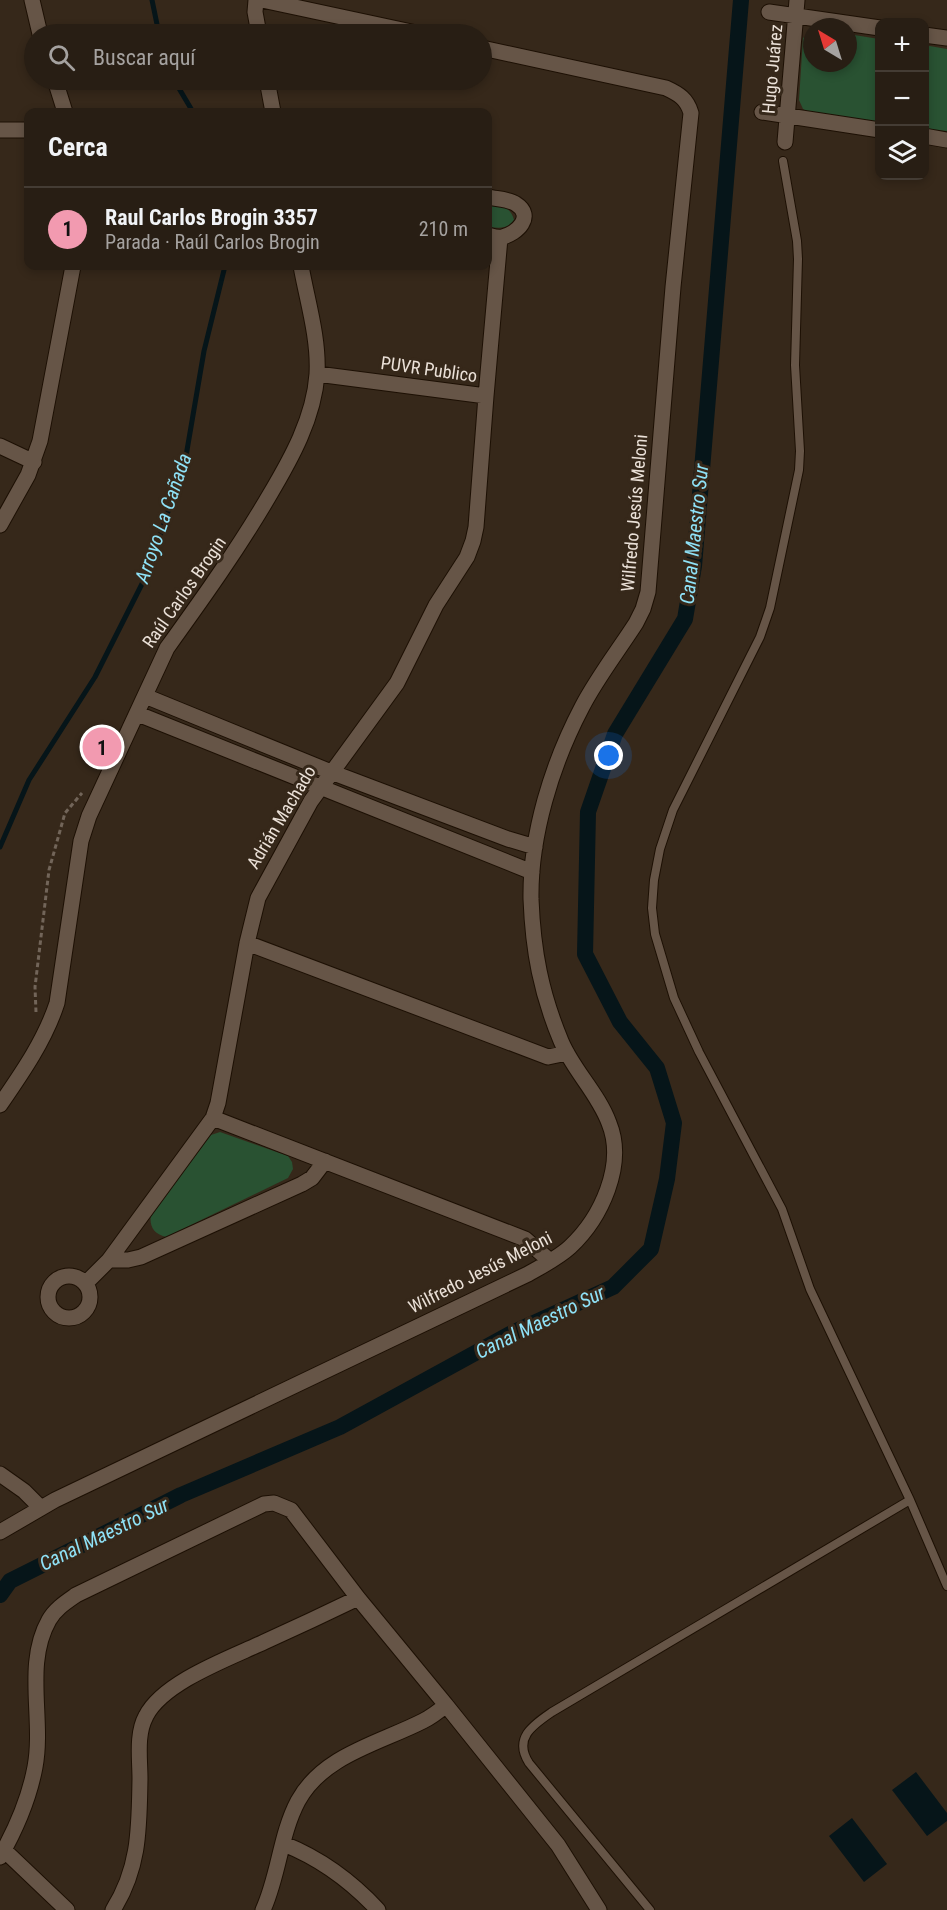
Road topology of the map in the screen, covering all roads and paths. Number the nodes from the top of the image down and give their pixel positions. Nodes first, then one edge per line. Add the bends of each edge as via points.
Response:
1 (32, 0) edge
2 (256, 0) edge
3 (262, 0) edge
4 (797, 0) edge
5 (769, 12) dead end
6 (796, 16) junction
7 (38, 24) edge
8 (257, 24) edge
9 (374, 24) edge
10 (875, 27) edge
11 (929, 36) edge
12 (947, 39) edge
13 (492, 50) edge
14 (58, 90) edge
15 (269, 90) edge
16 (64, 108) edge
17 (272, 108) edge
18 (762, 112) dead end
19 (787, 116) junction
20 (875, 129) edge
21 (0, 130) edge
22 (24, 130) edge
23 (929, 137) edge
24 (947, 140) edge
25 (785, 142) dead end
26 (783, 161) dead end
27 (492, 198) edge
28 (494, 237) edge
29 (72, 270) edge
30 (302, 270) edge
31 (317, 374) junction
32 (486, 396) junction
33 (0, 446) edge
34 (34, 462) junction
35 (0, 525) edge
36 (145, 696) junction
37 (138, 714) junction
38 (331, 772) junction
39 (320, 787) junction
40 (535, 847) junction
41 (532, 872) junction
42 (247, 943) junction
43 (567, 1053) junction
44 (0, 1105) edge
45 (213, 1118) junction
46 (325, 1161) junction
47 (109, 1260) junction
48 (550, 1261) junction
49 (86, 1283) dead end
50 (0, 1474) edge
51 (910, 1500) junction
52 (40, 1507) junction
53 (0, 1532) edge
54 (947, 1586) edge
55 (358, 1598) junction
56 (446, 1705) junction
57 (284, 1844) junction
58 (2, 1854) edge
59 (67, 1910) edge
60 (113, 1910) edge
61 (263, 1910) edge
62 (378, 1910) edge
63 (599, 1910) edge
64 (650, 1910) edge

1 - 7 street
2 - 8 street
3 - 9 street
4 - 6 street, Hugo Juárez
5 - 6 street
6 - 10 street
6 - 19 street, Hugo Juárez
11 - 12 street
13 - 40 street, Wilfredo Jesús Meloni via 666,88 684,98 691,113 648,591 636,623 582,707 546,795
14 - 16 street
15 - 17 street
18 - 19 street
19 - 20 street
19 - 25 street, Hugo Juárez
21 - 22 street
23 - 24 street
26 - 51 lane via 798,259 795,365 799,470 770,608 760,637 673,810 660,849 652,908 655,934 674,998 782,1209 810,1289
27 - 28 street via 515,203 524,216 516,232
28 - 32 street, PUVR Publico
29 - 34 street
30 - 31 street, Raúl Carlos Brogin
31 - 32 street, PUVR Publico
31 - 36 street, Raúl Carlos Brogin via 303,430 285,470 240,546 167,648
32 - 38 street, Adrián Machado via 476,527 467,557 436,605 397,683
33 - 34 street
34 - 35 street
36 - 37 street, Raúl Carlos Brogin
36 - 38 street
37 - 39 street
37 - 44 street, Raúl Carlos Brogin via 81,841 60,988 51,1020
38 - 39 street, Adrián Machado
38 - 40 street
39 - 41 street
39 - 42 street, Adrián Machado via 262,889
40 - 41 street, Wilfredo Jesús Meloni
41 - 43 street, Wilfredo Jesús Meloni via 536,960
42 - 43 street via 548,1057
42 - 45 street, Adrián Machado
43 - 48 street, Wilfredo Jesús Meloni via 610,1124 614,1151 607,1192 595,1216 569,1248
45 - 46 street
45 - 47 street, Adrián Machado
46 - 47 street via 302,1184 141,1257
46 - 48 street via 525,1239
47 - 49 street, Adrián Machado
48 - 52 street, Wilfredo Jesús Meloni
50 - 52 street
51 - 54 lane
51 - 64 lane via 552,1712 527,1733 522,1745 528,1763
52 - 53 street, Wilfredo Jesús Meloni
55 - 56 street
55 - 58 street via 291,1510 274,1503 264,1504 69,1600 50,1619 41,1638 35,1765 22,1810
55 - 60 street via 190,1677 146,1715 140,1749 136,1855
56 - 57 street via 426,1720 344,1757 323,1771 298,1802
56 - 63 street via 558,1845
57 - 61 street
57 - 62 street via 329,1868
58 - 59 street

